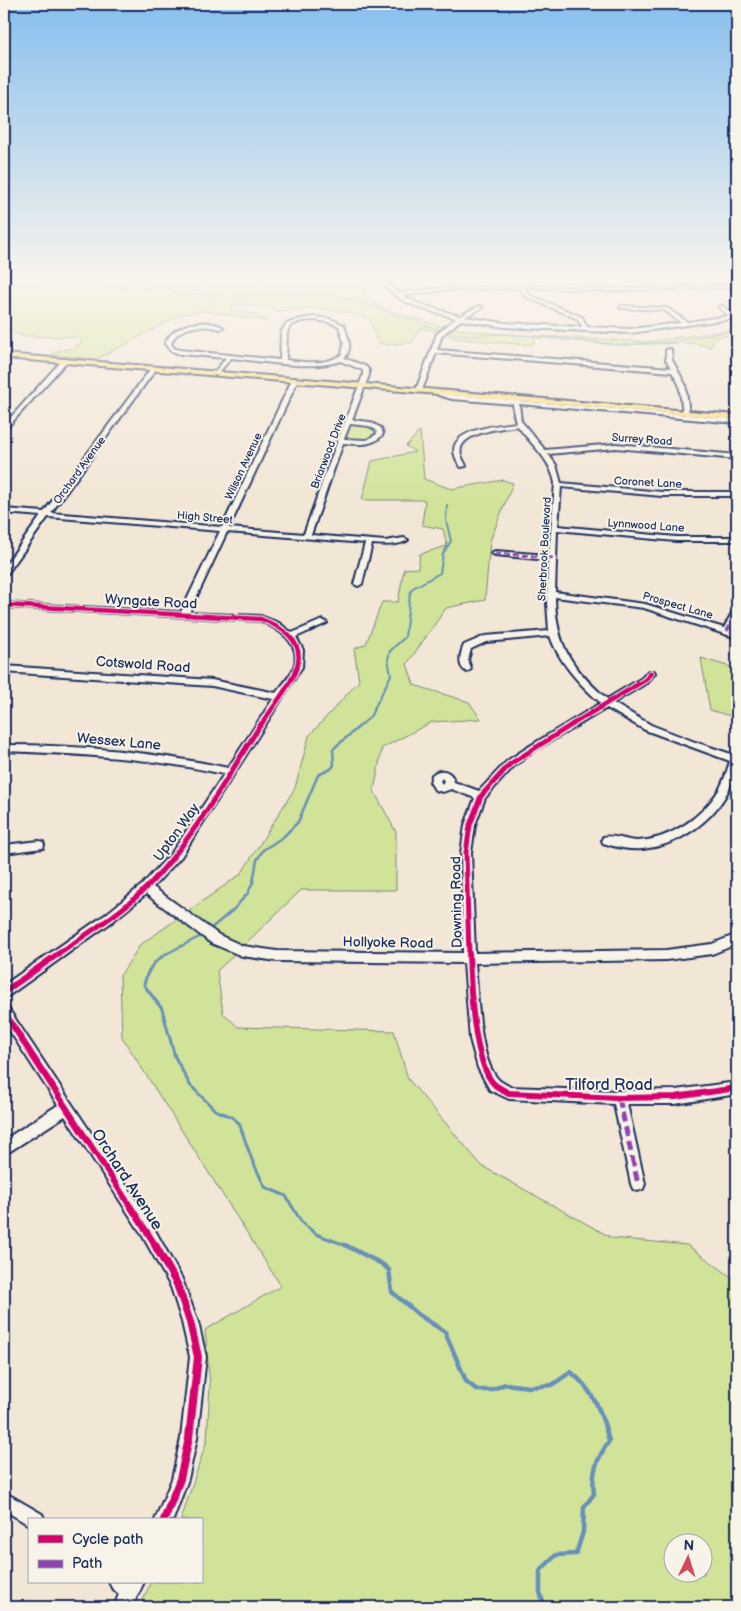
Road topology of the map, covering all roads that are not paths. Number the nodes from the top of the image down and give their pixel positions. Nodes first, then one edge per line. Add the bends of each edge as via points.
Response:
1 (213, 355) edge
2 (284, 355) edge
3 (344, 355) edge
4 (431, 355) edge
5 (486, 355) edge
6 (669, 355) edge
7 (4, 356) edge
8 (229, 357) junction
9 (341, 359) junction
10 (65, 360) junction
11 (283, 361) junction
12 (154, 368) junction
13 (674, 370) junction
14 (217, 373) junction
15 (295, 380) junction
16 (363, 386) junction
17 (419, 390) junction
18 (516, 400) junction
19 (686, 413) junction
20 (737, 417) edge
21 (737, 421) edge
22 (349, 422) junction
23 (520, 424) junction
24 (4, 428) edge
25 (342, 441) junction
26 (545, 452) junction
27 (737, 457) edge
28 (462, 466) dead end
29 (559, 485) junction
30 (737, 494) edge
31 (4, 511) edge
32 (46, 515) junction
33 (554, 528) junction
34 (224, 529) junction
35 (307, 536) junction
36 (737, 539) edge
37 (404, 540) dead end
38 (369, 542) junction
39 (495, 553) dead end
40 (553, 558) junction
41 (4, 572) edge
42 (358, 584) dead end
43 (551, 594) junction
44 (4, 605) edge
45 (737, 611) edge
46 (184, 614) junction
47 (323, 623) dead end
48 (728, 631) junction
49 (553, 633) junction
50 (737, 634) edge
51 (292, 636) junction
52 (4, 669) edge
53 (468, 669) dead end
54 (651, 673) dead end
55 (280, 697) junction
56 (607, 705) junction
57 (4, 748) edge
58 (737, 759) edge
59 (231, 772) junction
60 (449, 784) dead end
61 (482, 796) junction
62 (607, 840) dead end
63 (39, 845) dead end
64 (4, 849) edge
65 (146, 888) junction
66 (737, 939) edge
67 (469, 958) junction
68 (4, 992) edge
69 (4, 1012) edge
70 (488, 1074) joint
71 (737, 1088) edge
72 (618, 1098) junction
73 (67, 1107) junction
74 (4, 1148) edge
75 (638, 1184) dead end
76 (4, 1500) edge
77 (33, 1518) edge
78 (165, 1518) edge

1 - 8 street
2 - 11 street
3 - 9 street
4 - 17 street
5 - 13 street
6 - 13 street
7 - 10 main road
8 - 11 street
8 - 14 street
9 - 11 street via 321,364
9 - 16 street via 366,370
10 - 12 main road
10 - 24 street
12 - 14 main road
12 - 32 street, Orchard Avenue
13 - 19 street via 682,384
14 - 15 main road
15 - 16 main road
15 - 34 street, Wilson Avenue
16 - 17 main road
16 - 22 street, Briarwood Drive
17 - 18 main road
18 - 19 main road
18 - 21 street
18 - 23 street
19 - 20 main road
22 - 25 street, Briarwood Drive
22 - 25 street via 374,426 380,434 376,439 364,442
23 - 26 street, Sherbrook Boulevard
23 - 28 street via 464,437 455,449
25 - 35 street, Briarwood Drive
26 - 27 street, Surrey Road via 616,446
26 - 29 street, Sherbrook Boulevard via 557,469
29 - 30 street, Coronet Lane via 662,494
29 - 33 street, Sherbrook Boulevard
31 - 32 street, High Street
32 - 34 street, High Street
32 - 41 street, Orchard Avenue
33 - 36 street, Lynnwood Lane via 676,539
33 - 40 street, Sherbrook Boulevard
34 - 35 street, High Street
34 - 46 street, Wilson Avenue
35 - 38 street, High Street
37 - 38 street, High Street
38 - 42 street
39 - 40 street
40 - 43 street, Sherbrook Boulevard
43 - 48 street, Prospect Lane via 645,606
43 - 49 street, Sherbrook Boulevard
44 - 46 street, Wyngate Road
45 - 48 street
46 - 51 street, Wyngate Road via 261,619
47 - 51 street
48 - 50 street, Prospect Lane
49 - 53 street via 476,642 467,647 464,660
49 - 56 street, Sherbrook Boulevard via 584,683
51 - 55 street, Upton Way via 300,650 300,660
52 - 55 street, Cotswold Road via 212,683
54 - 56 street, Downing Road
55 - 59 street, Upton Way
56 - 58 street, Sherbrook Boulevard via 666,735
56 - 61 street, Downing Road via 510,764
57 - 59 street, Wessex Lane via 137,754
58 - 62 street via 723,794 708,814 687,828 658,842 638,845
59 - 65 street, Upton Way via 177,854
60 - 61 street
61 - 67 street, Downing Road via 470,825 466,853
63 - 64 street
65 - 67 street, Hollyoke Road via 215,939 242,950 277,956
65 - 68 street, Upton Way
66 - 67 street, Hollyoke Road via 712,949 666,955
67 - 70 street, Downing Road via 476,1039
69 - 73 street, Orchard Avenue
70 - 72 street, Tilford Road via 495,1084 509,1093
71 - 72 street, Tilford Road via 675,1097
72 - 75 street
73 - 74 street
73 - 78 street, Orchard Avenue via 146,1228 177,1284 194,1340 198,1357 189,1438 180,1479
76 - 77 street

